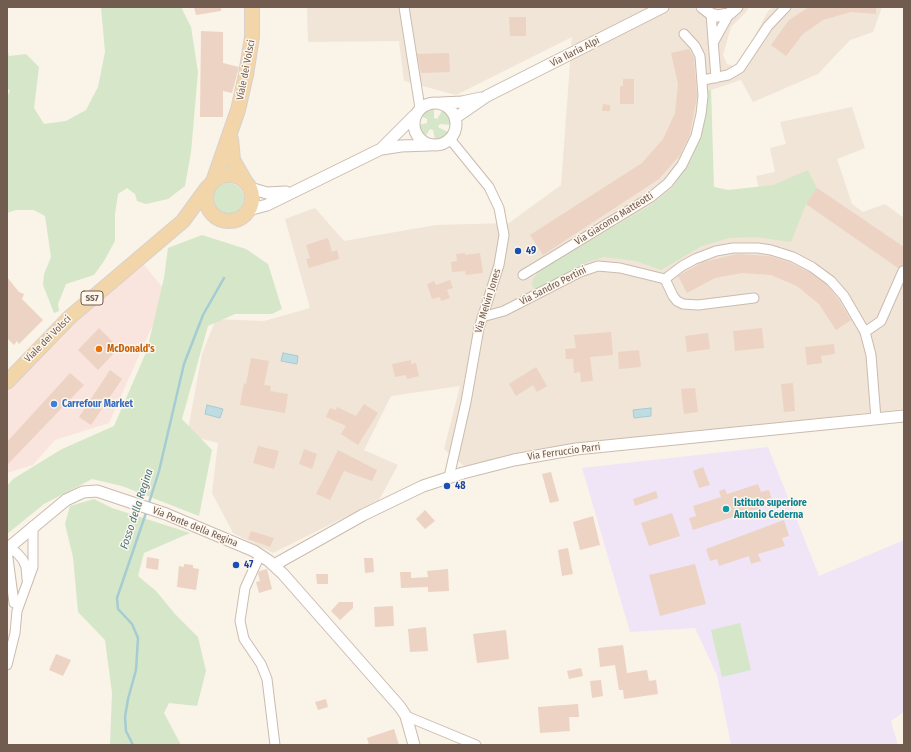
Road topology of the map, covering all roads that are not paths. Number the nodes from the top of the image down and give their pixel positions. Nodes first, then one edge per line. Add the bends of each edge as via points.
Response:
1 (252, 7) edge
2 (404, 7) edge
3 (663, 7) edge
4 (786, 7) edge
5 (704, 10) edge
6 (733, 10) edge
7 (684, 34) dead end
8 (713, 43) junction
9 (716, 78) junction
10 (703, 80) junction
11 (487, 96) junction
12 (439, 103) junction
13 (418, 112) junction
14 (455, 118) junction
15 (231, 132) junction
16 (450, 139) junction
17 (435, 145) junction
18 (381, 149) junction
19 (211, 184) junction
20 (247, 184) junction
21 (293, 191) junction
22 (248, 210) junction
23 (216, 217) junction
24 (183, 221) junction
25 (903, 271) edge
26 (523, 275) dead end
27 (664, 279) junction
28 (754, 298) dead end
29 (482, 317) junction
30 (865, 332) junction
31 (7, 382) edge
32 (904, 416) edge
33 (876, 419) junction
34 (449, 477) junction
35 (33, 526) junction
36 (7, 549) edge
37 (260, 555) junction
38 (274, 565) junction
39 (27, 587) junction
40 (7, 589) edge
41 (16, 607) junction
42 (7, 666) edge
43 (406, 716) junction
44 (275, 745) edge
45 (414, 745) edge
46 (476, 745) edge

1 - 15 main road, Viale dei Volsci via 249,62
2 - 13 street
3 - 11 street, Via Ilaria Alpi
4 - 9 street via 768,26 743,66 731,74
5 - 6 street via 723,16
5 - 8 street
6 - 8 street
7 - 10 street, Via Giacomo Matteotti via 698,52
8 - 9 street
9 - 10 street
10 - 26 street, Via Giacomo Matteotti via 702,108 696,136 686,159 672,178 651,197
11 - 12 street, Via Ilaria Alpi via 462,102
11 - 14 street, Via Ilaria Alpi
12 - 13 street via 432,103
12 - 14 street via 449,108
13 - 17 street via 413,121 415,133 423,142
13 - 18 street via 397,136
14 - 16 street via 455,129
15 - 19 main road, Viale dei Volsci
15 - 20 main road, Viale dei Volsci via 233,160
16 - 17 street
16 - 29 street, Via Melvin Jones via 489,187 498,204 502,220 503,241 500,260
17 - 18 street
18 - 21 street
19 - 20 main road via 220,176 233,175
19 - 23 main road via 206,204
19 - 24 main road, Viale dei Volsci
20 - 21 street via 267,193
20 - 22 main road via 252,195
21 - 22 street via 263,207
22 - 23 main road via 237,219 223,220
23 - 24 main road, Viale dei Volsci via 200,216
24 - 31 main road, Viale dei Volsci / SS7 via 70,317
25 - 30 street via 880,321
27 - 28 street via 673,296 683,304 698,305
27 - 29 street, Via Sandro Pertini via 620,268 595,266 504,311
27 - 30 street via 687,262 722,250 752,247 777,251 805,263 831,281 848,302
29 - 34 street, Via Melvin Jones
30 - 33 street via 871,355
32 - 33 street, Via Ferruccio Parri
33 - 34 street, Via Ferruccio Parri via 565,451 514,460
34 - 38 street, Via Ferruccio Parri via 423,486 375,509
35 - 36 street, Via Ponte della Regina
35 - 37 street, Via Ponte della Regina via 64,501 78,494 97,491 166,514
35 - 39 street via 34,556
36 - 39 street via 18,553 25,563
36 - 41 street
37 - 38 street, Via Ponte della Regina
37 - 44 street via 243,593 240,623 244,639 267,679
38 - 43 street, Via Ponte della Regina
39 - 41 street
40 - 41 street
41 - 42 street via 15,633
43 - 45 street
43 - 46 street

